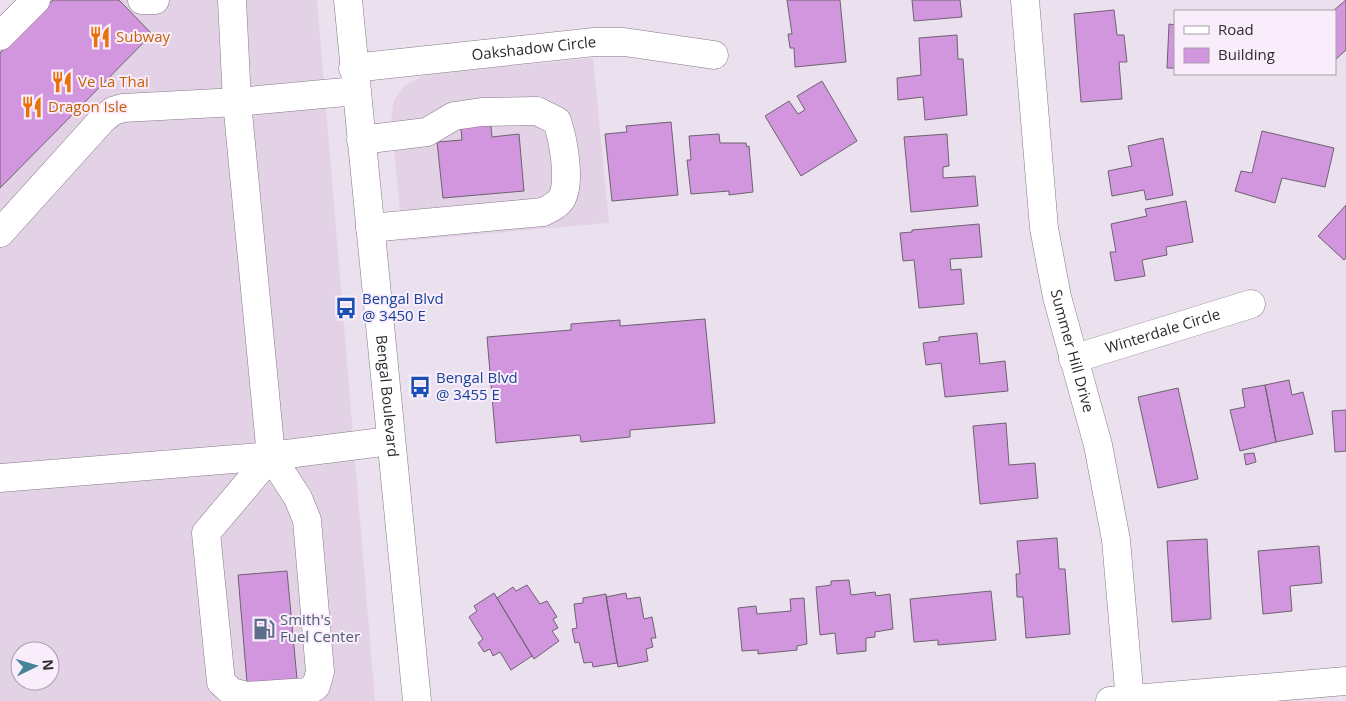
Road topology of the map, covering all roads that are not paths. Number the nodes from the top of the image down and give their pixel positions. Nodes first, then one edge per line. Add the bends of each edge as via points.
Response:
1 (36, 0) edge
2 (142, 0) edge
3 (155, 0) edge
4 (232, 0) edge
5 (348, 0) edge
6 (1025, 0) edge
7 (0, 36) edge
8 (714, 54) dead end
9 (354, 79) junction
10 (237, 102) junction
11 (361, 140) junction
12 (370, 228) junction
13 (0, 233) edge
14 (1251, 304) dead end
15 (1073, 359) junction
16 (390, 441) junction
17 (271, 456) junction
18 (0, 478) edge
19 (1346, 681) edge
20 (1123, 700) edge
21 (418, 701) edge

1 - 7 street
2 - 3 street
4 - 10 street
5 - 9 street, Bengal Boulevard
6 - 15 street, Summer Hill Drive via 1044,228
8 - 9 street, Oakshadow Circle via 624,42 594,42
9 - 10 street, Oakshadow Circle
9 - 11 street, Bengal Boulevard
10 - 13 street, Oakshadow Circle via 113,111
10 - 17 street
11 - 12 street, Bengal Boulevard
11 - 12 street via 427,132 454,116 537,111 557,121 562,137 566,186 561,200 543,212
12 - 16 street, Bengal Boulevard
14 - 15 street, Winterdale Circle
15 - 20 street, Summer Hill Drive via 1098,445 1116,540
16 - 17 street
16 - 21 street, Bengal Boulevard
17 - 17 street via 298,498 307,520 320,672 316,686 307,692 246,696 232,692 221,682 206,534
17 - 18 street
19 - 20 street

